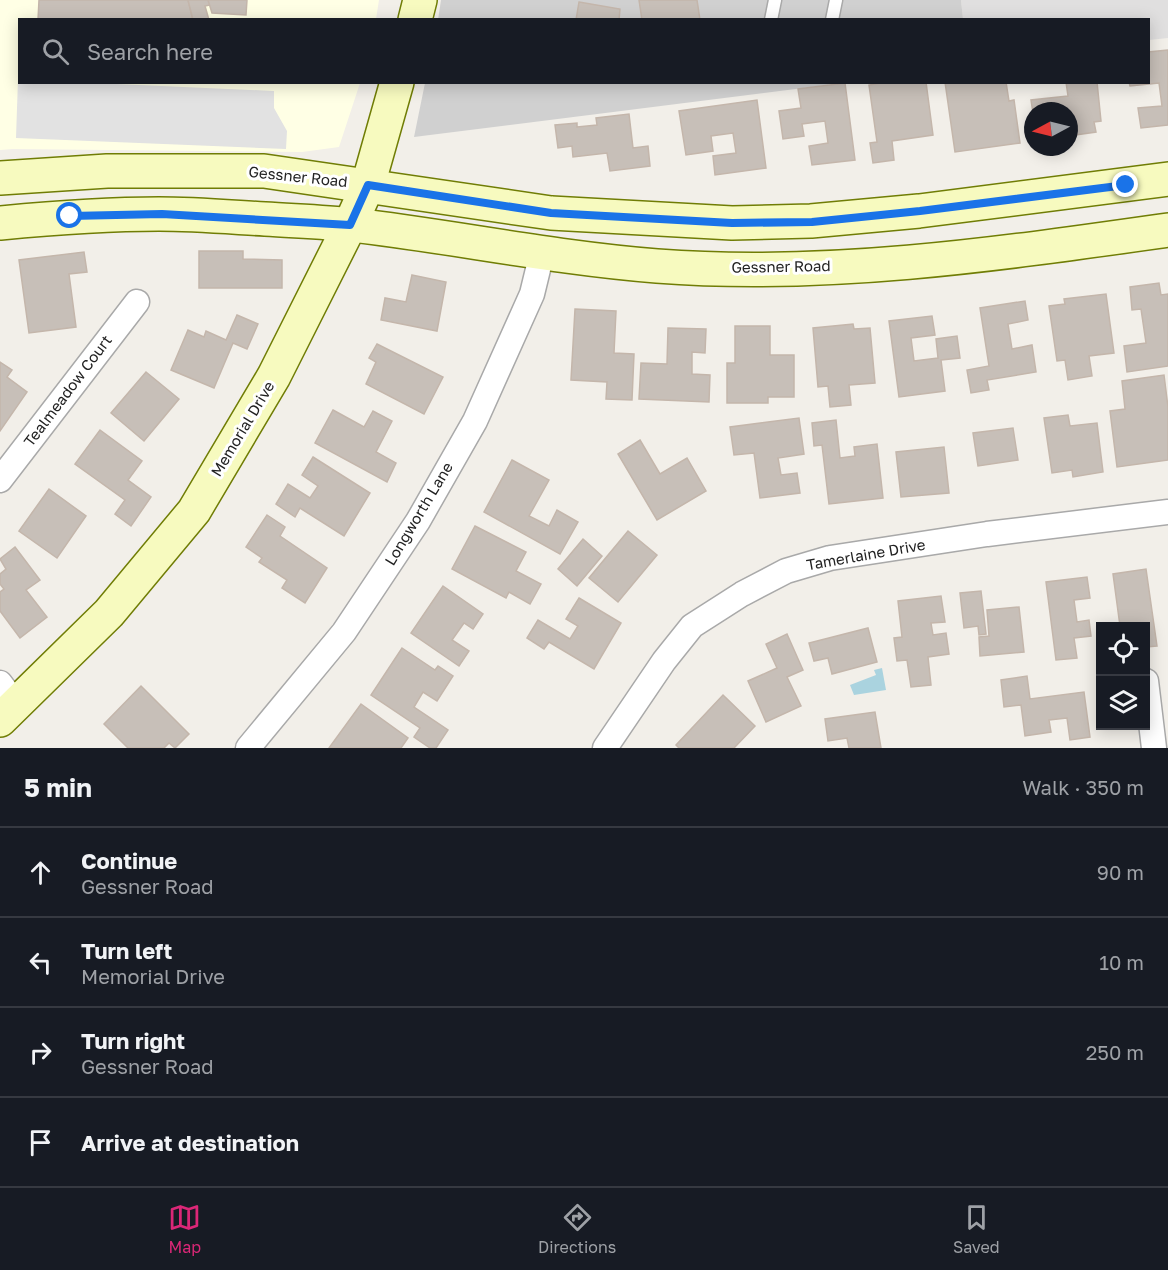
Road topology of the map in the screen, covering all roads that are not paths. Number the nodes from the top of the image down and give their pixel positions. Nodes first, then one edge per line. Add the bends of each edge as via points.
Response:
1 (420, 0) edge
2 (775, 0) edge
3 (836, 0) edge
4 (416, 18) edge
5 (771, 18) edge
6 (832, 18) edge
7 (396, 84) edge
8 (0, 178) edge
9 (1168, 179) edge
10 (368, 185) junction
11 (1126, 185) junction
12 (0, 222) edge
13 (350, 225) junction
14 (1168, 230) edge
15 (1134, 235) junction
16 (542, 253) junction
17 (137, 302) dead end
18 (0, 480) edge
19 (1168, 512) edge
20 (5, 702) edge
21 (1150, 714) edge
22 (258, 745) edge
23 (606, 748) edge
24 (1154, 748) edge

1 - 4 main road
2 - 5 lane
3 - 6 lane
7 - 10 main road, Memorial Drive
8 - 10 main road, Gessner Road via 107,171 264,171
9 - 11 main road, Gessner Road
10 - 11 main road, Gessner Road via 551,213 732,223 812,222
10 - 13 main road, Memorial Drive
11 - 15 main road
12 - 13 main road, Gessner Road via 162,214
13 - 16 main road, Gessner Road
13 - 20 main road, Memorial Drive via 274,376 194,511 109,613
14 - 15 main road, Gessner Road
15 - 16 main road, Gessner Road via 1002,254 819,268 658,266
16 - 22 street, Longworth Lane via 532,294 475,421 418,521 344,632
17 - 18 street, Tealmeadow Court
19 - 23 street, Tamerlaine Drive via 830,558 786,571 692,626
21 - 24 street

